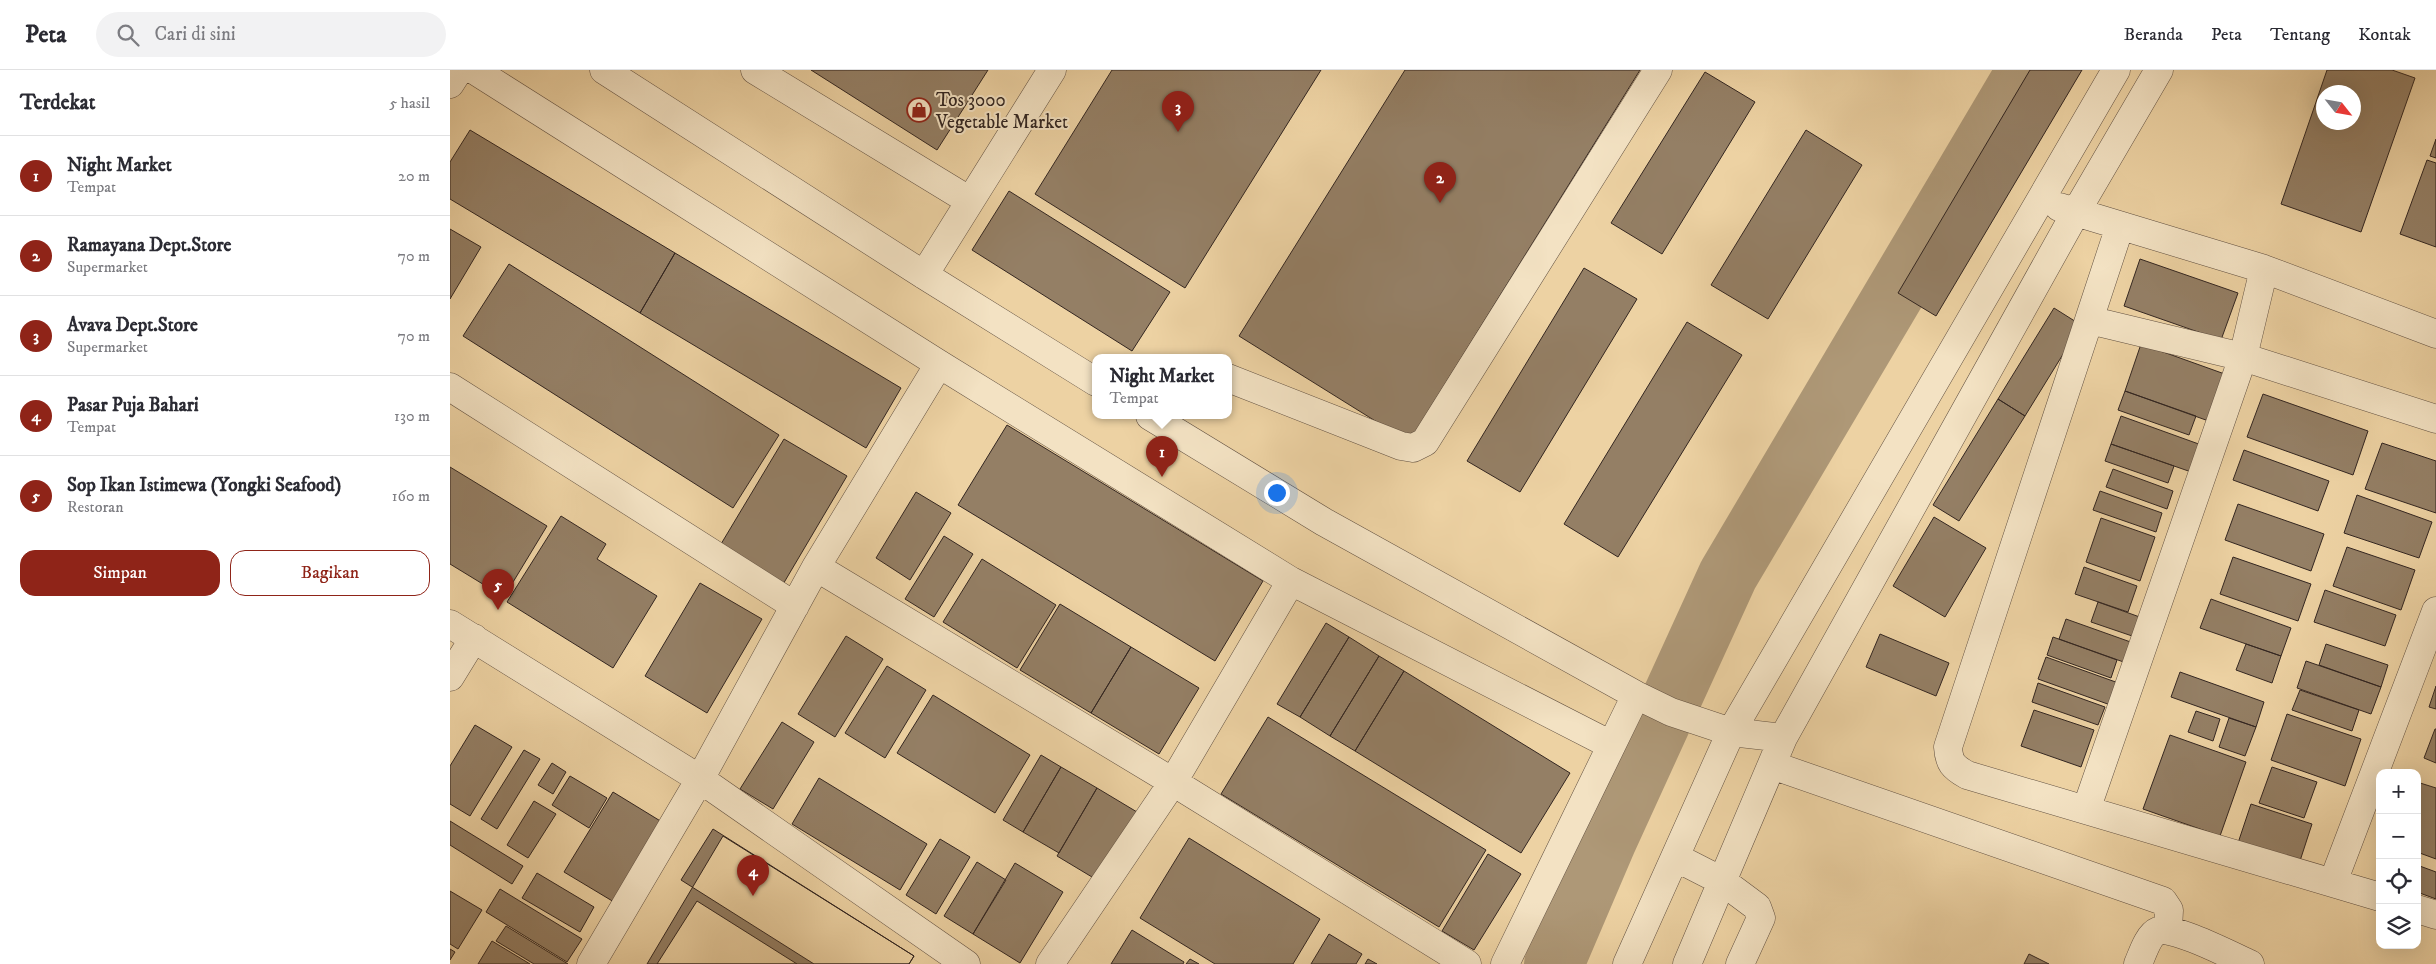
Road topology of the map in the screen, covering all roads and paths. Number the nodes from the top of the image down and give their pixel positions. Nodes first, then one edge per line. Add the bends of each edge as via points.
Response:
1 (459, 70) edge
2 (474, 70) edge
3 (604, 70) edge
4 (755, 70) edge
5 (1052, 70) edge
6 (1658, 70) edge
7 (2116, 70) edge
8 (2159, 70) edge
9 (450, 84) edge
10 (970, 202) junction
11 (2040, 202) junction
12 (2076, 212) junction
13 (2120, 226) junction
14 (2264, 269) junction
15 (924, 276) junction
16 (2089, 320) junction
17 (2436, 334) edge
18 (2243, 357) junction
19 (939, 364) junction
20 (1092, 380) edge
21 (1232, 380) edge
22 (450, 387) edge
23 (1155, 419) edge
24 (2436, 419) edge
25 (816, 567) junction
26 (1290, 581) junction
27 (795, 606) junction
28 (2436, 611) edge
29 (450, 624) edge
30 (474, 638) junction
31 (450, 677) edge
32 (1636, 695) junction
33 (1730, 732) junction
34 (1783, 738) junction
35 (1612, 745) junction
36 (1772, 765) junction
37 (700, 779) junction
38 (1173, 782) junction
39 (2086, 810) junction
40 (1676, 857) junction
41 (1722, 881) junction
42 (2333, 882) junction
43 (2376, 896) edge
44 (2421, 910) edge
45 (2436, 915) edge
46 (2168, 930) junction
47 (950, 960) edge
48 (591, 964) edge
49 (1050, 964) edge
50 (1467, 964) edge
51 (1505, 964) edge
52 (1627, 964) edge
53 (1687, 964) edge
54 (1740, 964) edge
55 (2138, 964) edge
56 (2250, 964) edge

1 - 9 street
2 - 19 street
3 - 15 street
4 - 10 street
5 - 10 street
6 - 21 street via 1425,442 1413,448 1401,446
7 - 11 street
8 - 12 street
10 - 15 street
11 - 12 street
11 - 33 street
12 - 13 street
12 - 34 street
13 - 14 street
13 - 16 street
14 - 17 street
14 - 18 street
15 - 20 street
16 - 18 street
16 - 39 street via 1948,746 1953,766 1967,775
18 - 24 street
18 - 39 street
19 - 25 street
19 - 26 street
22 - 27 street
23 - 32 street via 1324,522
25 - 27 street
25 - 38 street
26 - 35 street
26 - 38 street
27 - 37 street
28 - 42 street
29 - 30 street
30 - 31 street
30 - 37 street
32 - 33 street
32 - 35 street
33 - 34 street
33 - 40 street
34 - 36 street
35 - 51 street
36 - 41 street
36 - 46 street via 2163,902 2169,910
37 - 47 street
37 - 48 street
38 - 49 street
38 - 50 street
39 - 42 street
40 - 41 street
40 - 52 street
41 - 53 street
41 - 54 street via 1757,907 1761,918
42 - 43 street
44 - 45 street
46 - 55 street via 2153,935
46 - 56 street

